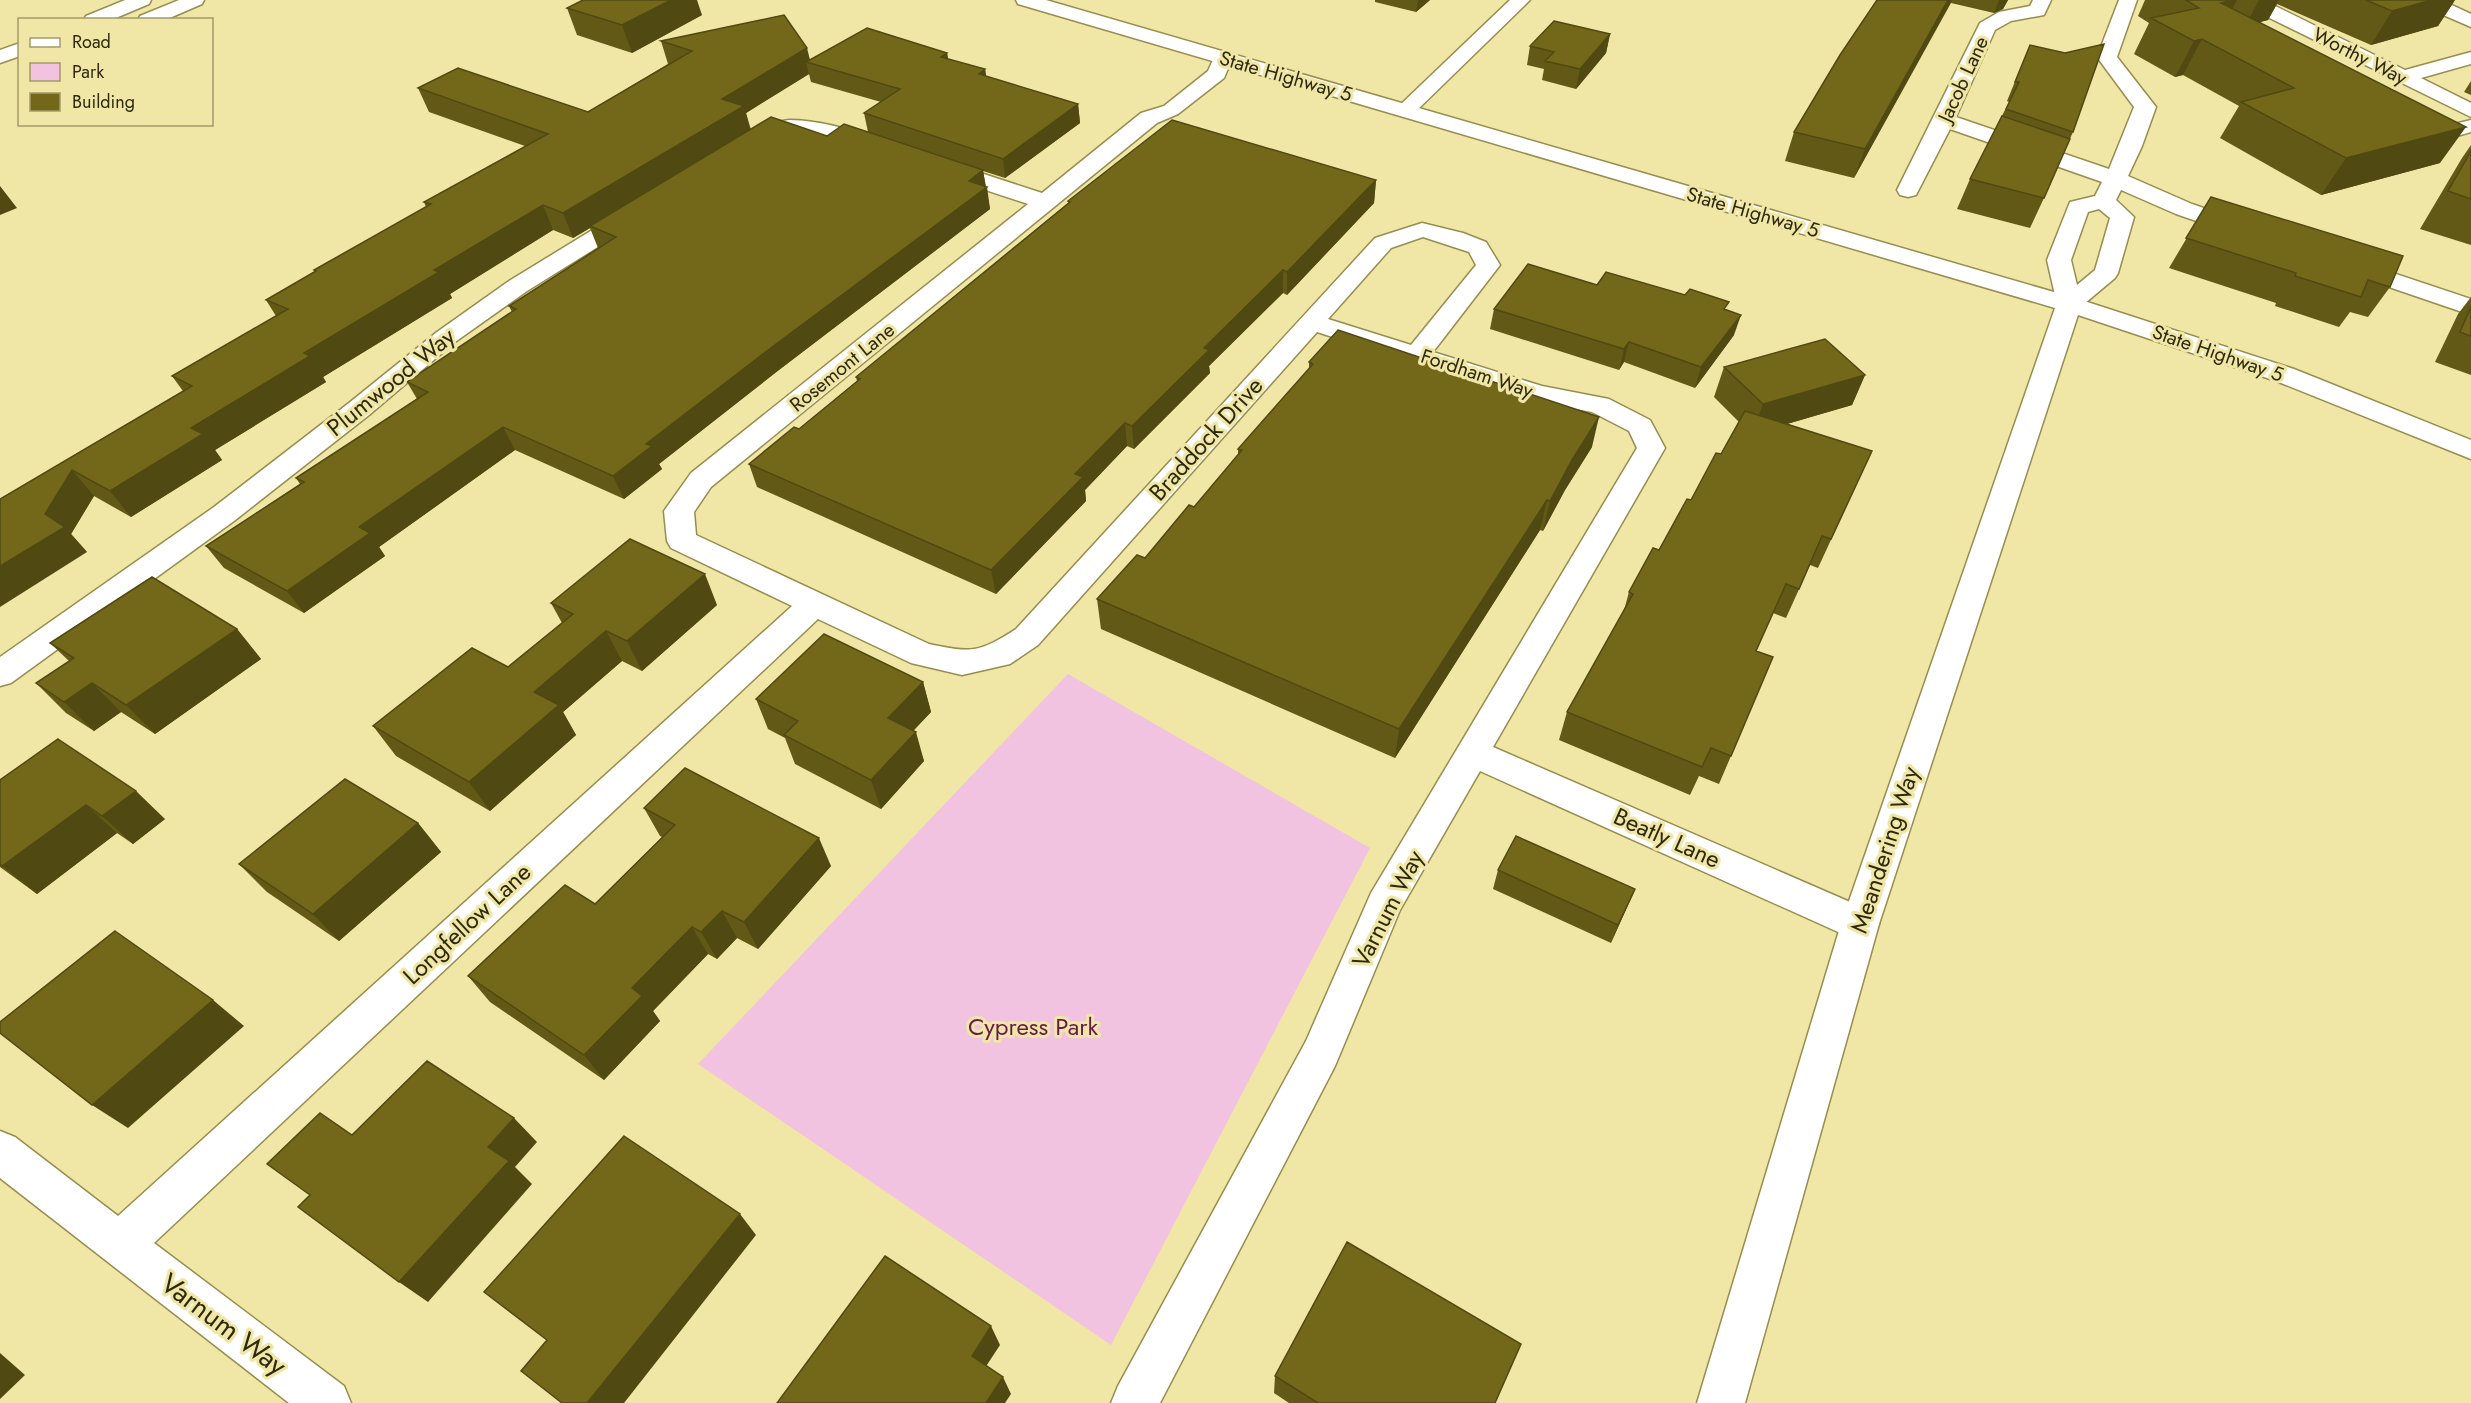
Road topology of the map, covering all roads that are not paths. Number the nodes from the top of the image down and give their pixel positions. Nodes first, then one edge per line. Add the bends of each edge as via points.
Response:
1 (142, 0) edge
2 (195, 0) edge
3 (1026, 0) edge
4 (1521, 0) edge
5 (2042, 0) edge
6 (2129, 0) edge
7 (2248, 0) edge
8 (2425, 0) edge
9 (2152, 5) dead end
10 (98, 18) edge
11 (152, 18) edge
12 (2471, 21) edge
13 (18, 50) edge
14 (0, 57) edge
15 (1223, 57) junction
16 (2471, 58) edge
17 (1188, 67) dead end
18 (2403, 77) junction
19 (1406, 110) junction
20 (2471, 111) edge
21 (2404, 119) edge
22 (1944, 120) junction
23 (2471, 126) edge
24 (898, 153) edge
25 (731, 154) edge
26 (920, 160) edge
27 (2116, 179) junction
28 (1908, 190) dead end
29 (654, 201) edge
30 (2104, 201) junction
31 (1046, 202) junction
32 (2261, 236) edge
33 (2328, 258) edge
34 (2069, 304) junction
35 (2471, 307) edge
36 (1312, 322) junction
37 (1418, 354) junction
38 (1640, 426) joint
39 (2471, 450) edge
40 (814, 604) junction
41 (0, 674) edge
42 (1473, 753) junction
43 (1860, 924) junction
44 (0, 1152) edge
45 (120, 1244) junction
46 (327, 1403) edge
47 (1135, 1403) edge
48 (1721, 1403) edge

1 - 10 street
2 - 11 street
3 - 15 street, State Highway 5
4 - 19 street
5 - 22 street, Jacob Lane via 2037,11 2006,16 1987,27
6 - 9 street
6 - 27 street via 2107,57 2145,107
7 - 18 street, Worthy Way
8 - 12 street
13 - 14 street
15 - 17 street
15 - 19 street, State Highway 5
15 - 31 street, Rosemont Lane via 1217,74 1171,110 1152,106
16 - 18 street
18 - 20 street, Worthy Way
19 - 34 street, State Highway 5
21 - 23 street, Worthy Way via 2435,135
22 - 27 street
22 - 28 street, Jacob Lane
24 - 25 street via 802,126 776,128
26 - 31 street
27 - 30 street
27 - 32 street via 2184,209
29 - 41 street, Plumwood Way via 446,337 224,514
30 - 34 street via 2078,207 2059,260
30 - 34 street via 2122,217 2106,273
31 - 40 street, Rosemont Lane via 702,480 679,511 682,542
33 - 35 street
34 - 39 street, State Highway 5 via 2285,375
34 - 43 street, Meandering Way
36 - 37 street, Fordham Way
36 - 37 street, Braddock Drive via 1383,243 1422,230 1478,247 1488,265
36 - 40 street, Braddock Drive via 1027,637 999,656 962,663 922,655
37 - 38 street, Fordham Way via 1538,394 1599,405
38 - 42 street, Varnum Way via 1652,448
40 - 45 street, Longfellow Lane
42 - 43 street, Beatly Lane
42 - 47 street, Varnum Way via 1384,904 1321,1053
43 - 48 street, Meandering Way
44 - 45 street
45 - 46 street, Varnum Way

